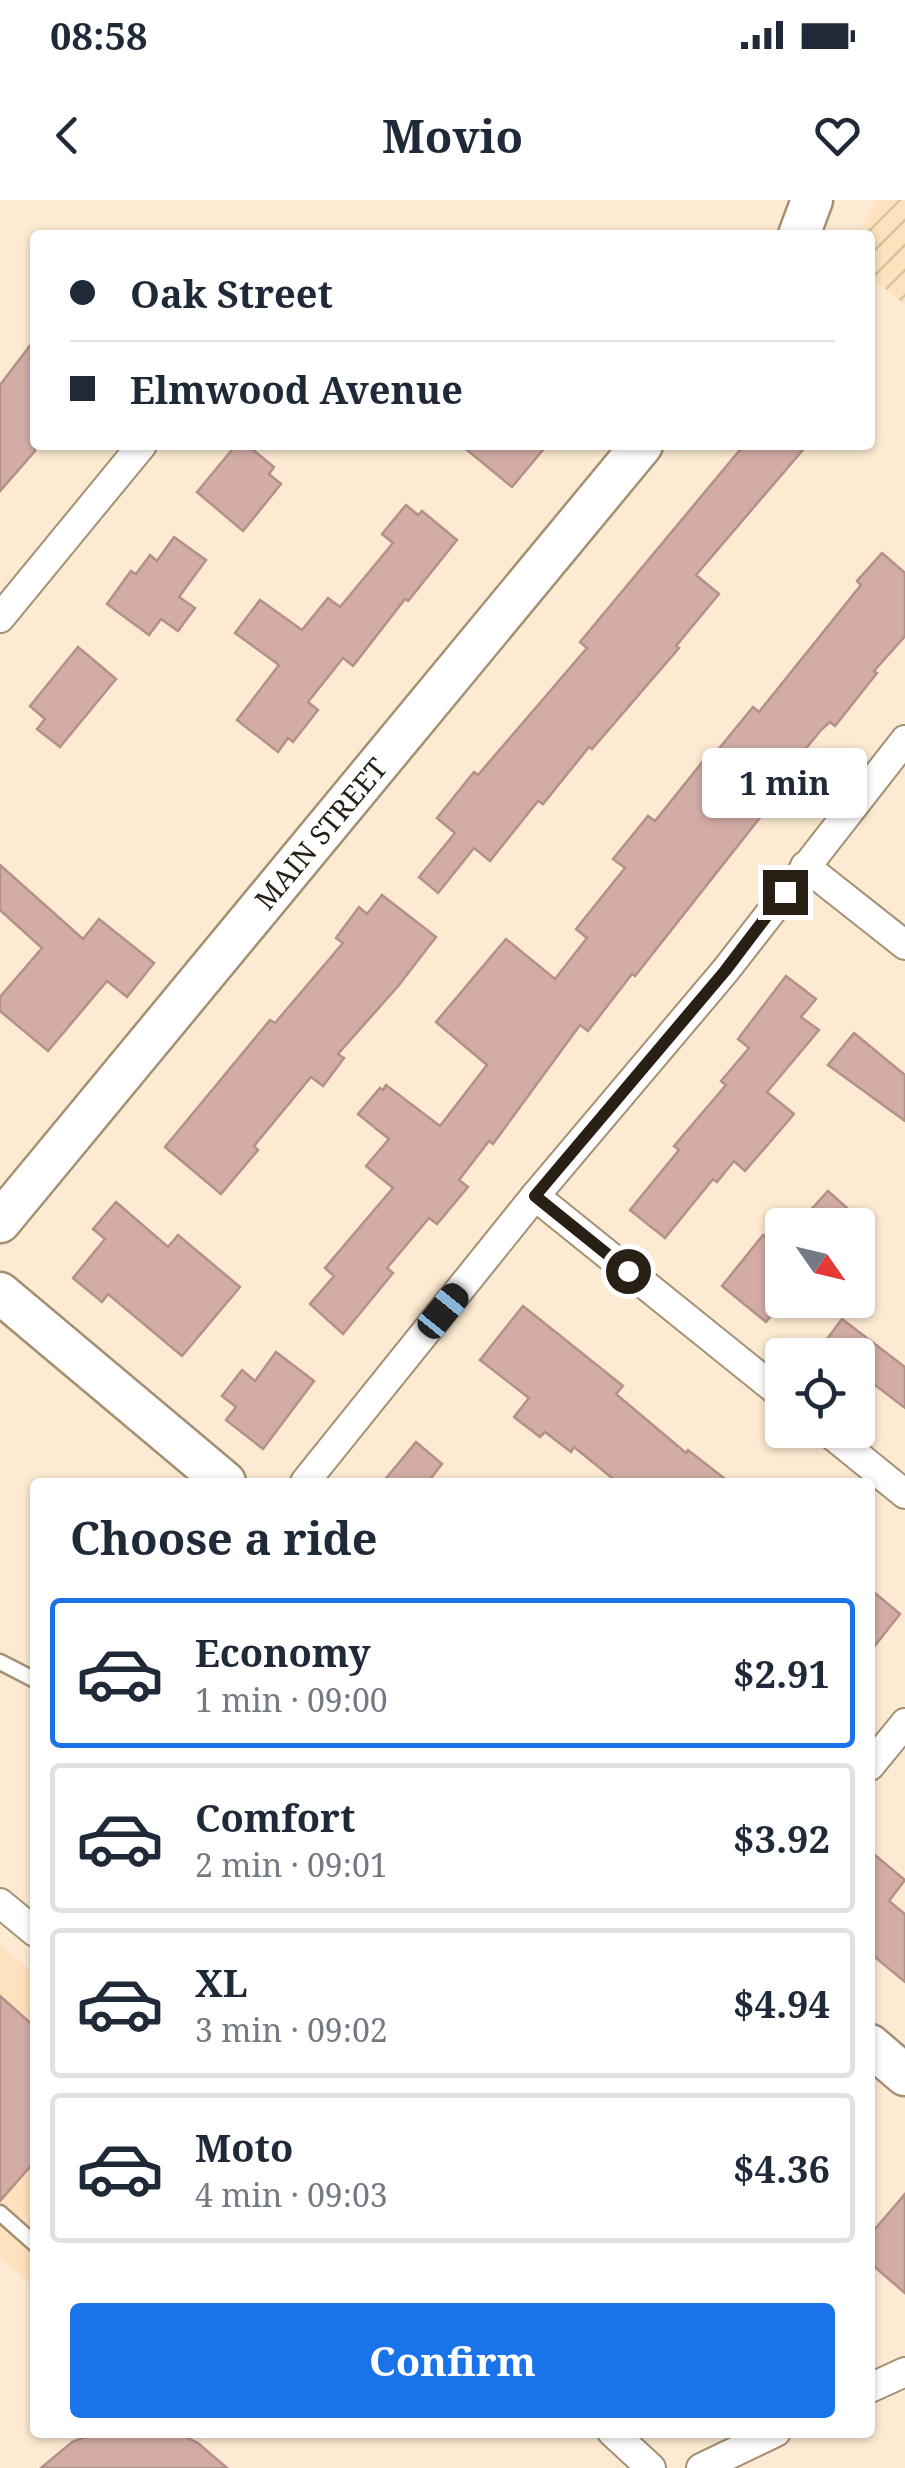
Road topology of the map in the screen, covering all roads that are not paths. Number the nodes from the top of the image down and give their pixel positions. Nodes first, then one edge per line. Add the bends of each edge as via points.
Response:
1 (812, 200) edge
2 (801, 230) edge
3 (138, 450) edge
4 (638, 450) edge
5 (0, 618) edge
6 (905, 740) edge
7 (806, 866) junction
8 (905, 945) edge
9 (535, 1196) junction
10 (0, 1222) edge
11 (0, 1293) edge
12 (765, 1381) edge
13 (848, 1448) edge
14 (220, 1478) edge
15 (308, 1478) edge
16 (905, 1494) edge
17 (0, 1662) edge
18 (30, 1677) edge
19 (905, 1723) edge
20 (875, 1760) edge
21 (0, 1903) edge
22 (30, 1928) edge
23 (875, 2049) edge
24 (905, 2076) edge
25 (0, 2213) edge
26 (30, 2240) edge
27 (905, 2372) edge
28 (875, 2386) edge
29 (619, 2438) edge
30 (764, 2438) edge
31 (652, 2468) edge
32 (701, 2468) edge

1 - 2 street
3 - 5 street
4 - 10 street, MAIN STREET
6 - 7 street
7 - 8 street
7 - 9 street
9 - 12 street
9 - 15 street
11 - 14 street
13 - 16 street
17 - 18 lane
19 - 20 street
21 - 22 street
23 - 24 street
25 - 26 lane
27 - 28 street
29 - 31 street
30 - 32 street

